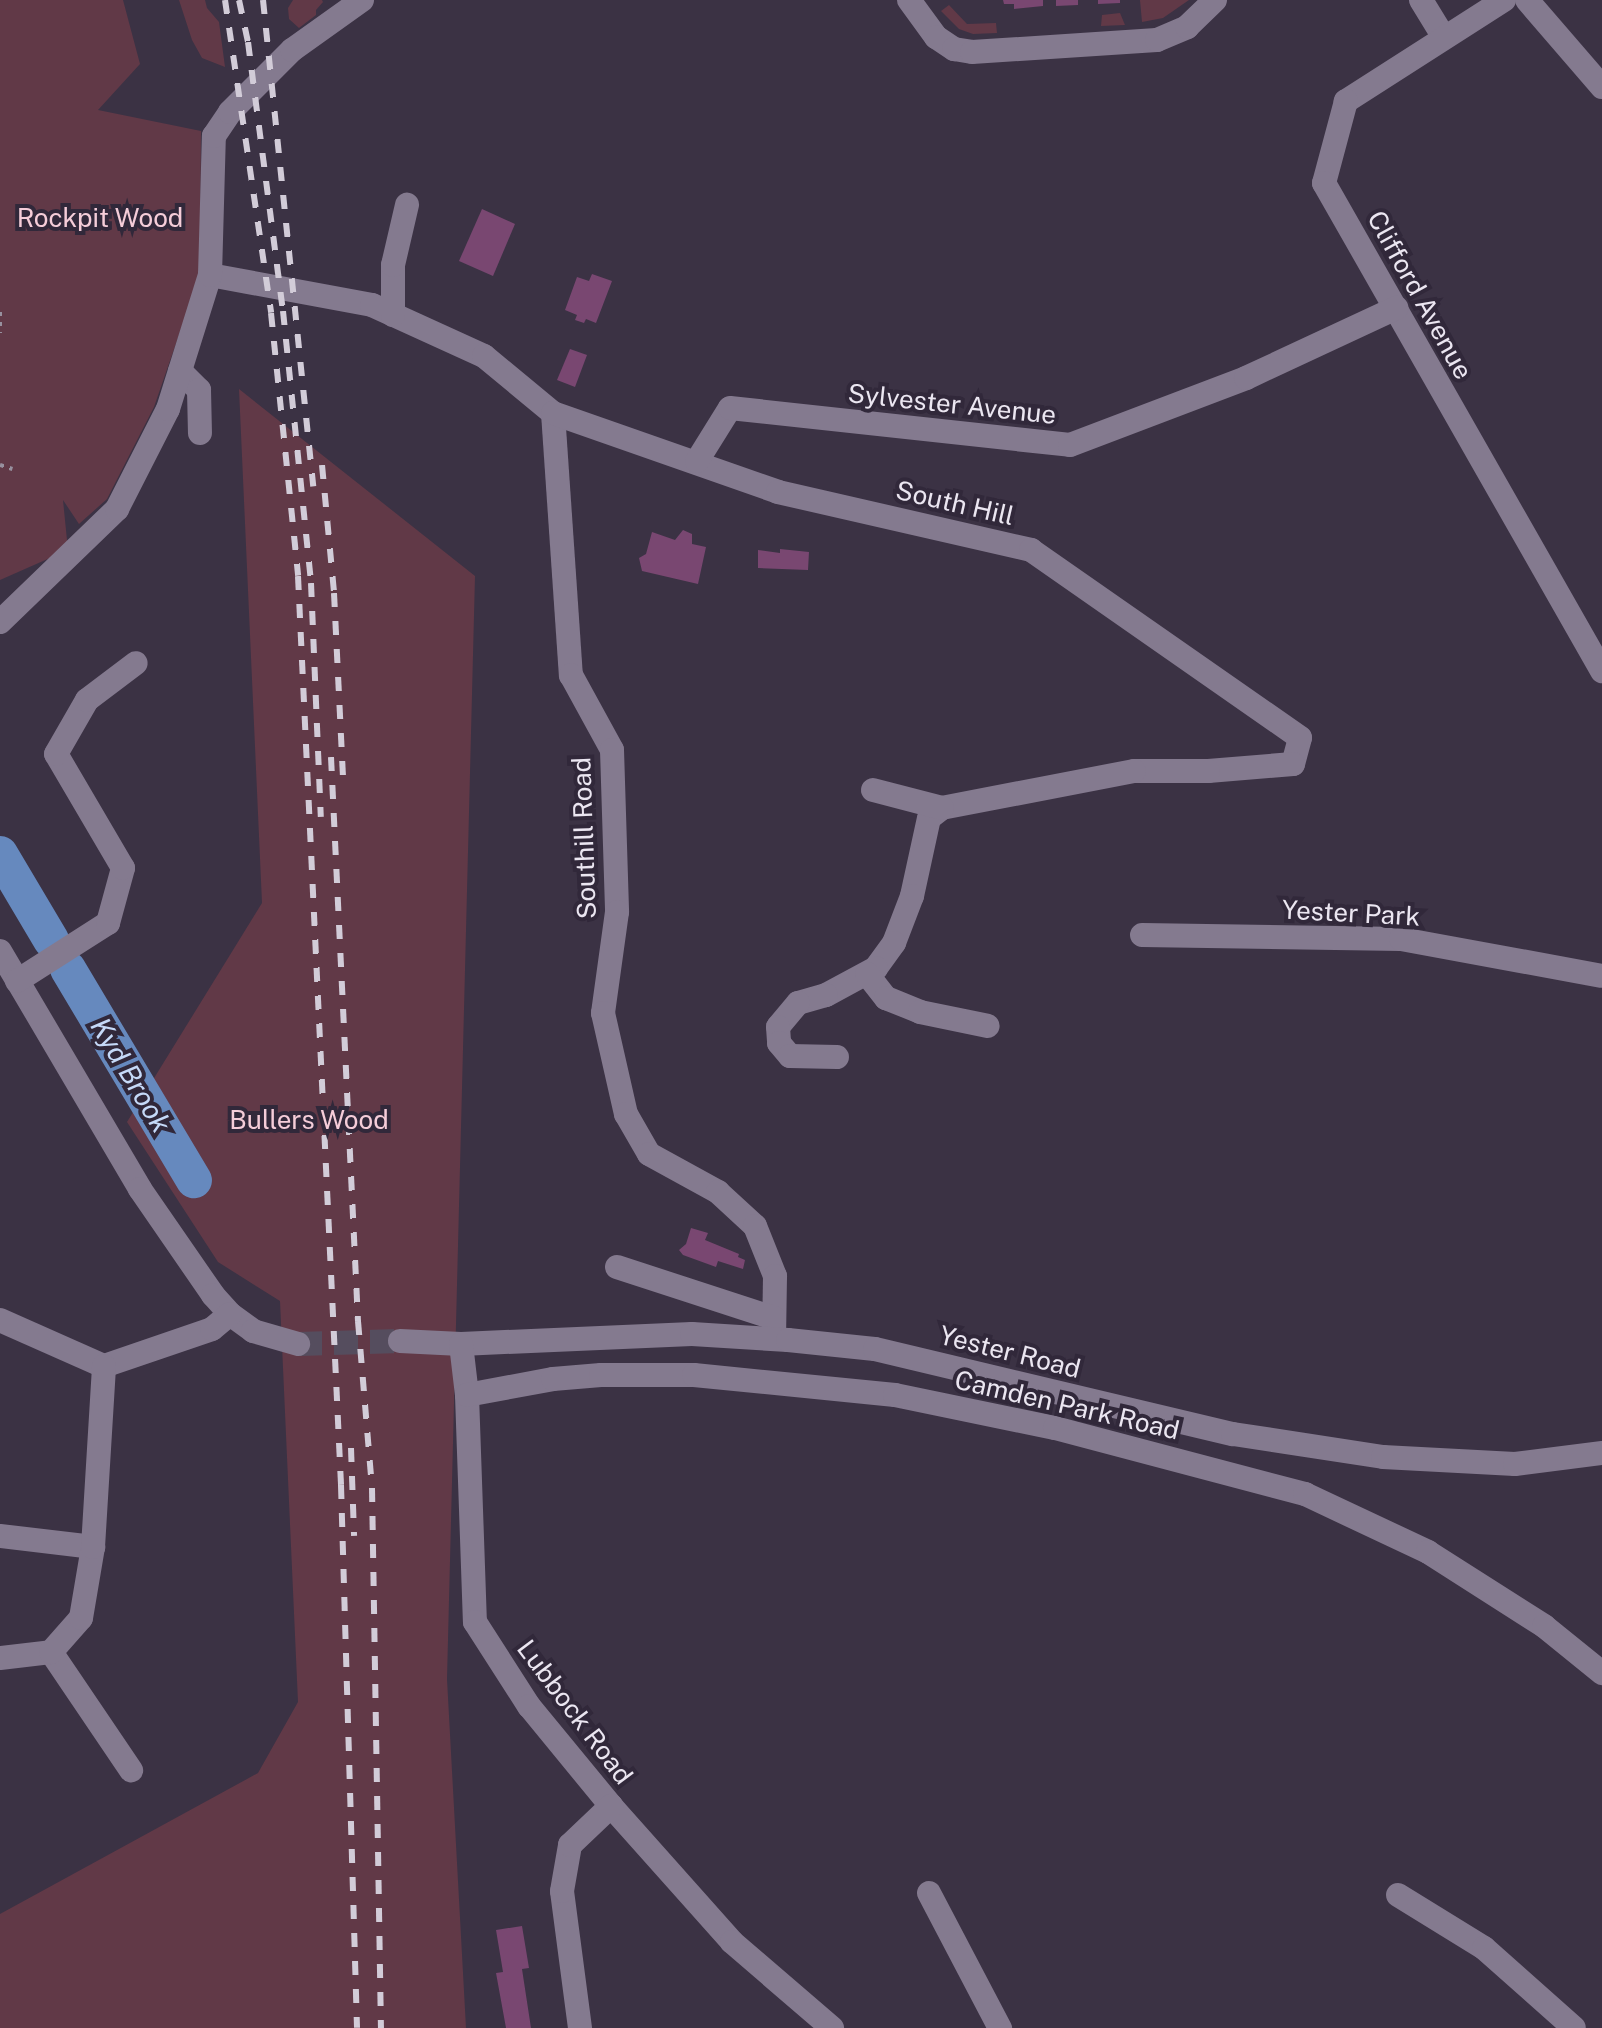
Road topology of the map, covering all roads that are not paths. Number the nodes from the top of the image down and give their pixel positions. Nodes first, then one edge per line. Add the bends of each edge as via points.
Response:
1 (362, 0) edge
2 (909, 0) edge
3 (1215, 0) edge
4 (1421, 0) edge
5 (1504, 0) edge
6 (1527, 0) edge
7 (1443, 36) junction
8 (1602, 87) edge
9 (407, 205) dead end
10 (210, 275) junction
11 (1396, 308) junction
12 (393, 315) junction
13 (180, 371) junction
14 (553, 413) junction
15 (200, 433) dead end
16 (697, 461) junction
17 (0, 622) edge
18 (136, 663) dead end
19 (1602, 671) edge
20 (873, 790) dead end
21 (942, 808) junction
22 (1142, 935) dead end
23 (0, 951) edge
24 (867, 974) junction
25 (1602, 976) edge
26 (17, 981) junction
27 (988, 1026) dead end
28 (837, 1057) dead end
29 (617, 1267) dead end
30 (230, 1314) junction
31 (0, 1320) edge
32 (774, 1328) junction
33 (400, 1341) tunnel mouth
34 (298, 1344) tunnel mouth
35 (461, 1344) junction
36 (104, 1366) junction
37 (467, 1395) junction
38 (1602, 1453) edge
39 (0, 1536) edge
40 (93, 1547) junction
41 (51, 1652) junction
42 (0, 1658) edge
43 (1602, 1673) edge
44 (131, 1770) dead end
45 (611, 1806) junction
46 (929, 1893) dead end
47 (1398, 1895) dead end
48 (580, 2028) edge
49 (832, 2028) edge
50 (1000, 2028) edge
51 (1574, 2028) edge

1 - 10 street via 292,50 230,112 214,136
2 - 3 street via 936,37 954,49 972,52 1157,40 1187,27
4 - 7 street
5 - 7 street, Clifford Avenue
6 - 8 street
7 - 11 street, Clifford Avenue via 1346,101 1324,183
9 - 12 street via 393,265
10 - 12 street via 372,305
10 - 13 street
11 - 16 street, Sylvester Avenue via 1246,378 1070,445 730,408
11 - 19 street, Clifford Avenue
12 - 14 street via 484,356
13 - 15 street via 199,390
13 - 17 street via 168,409 117,509
14 - 16 street, South Hill
14 - 32 street, Southill Road via 571,675 612,750 617,912 603,1013 626,1114 649,1154 718,1192 755,1226 775,1276
16 - 21 street, South Hill via 778,492 1031,550 1300,738 1293,764 1134,771
18 - 26 street via 87,700 56,754 123,868 108,923
20 - 21 street
21 - 24 street via 929,818 912,896 894,943
22 - 25 street, Yester Park via 1401,939
23 - 26 street
24 - 27 street via 886,998 920,1012
24 - 28 street via 798,1003 778,1027 779,1043 790,1056
26 - 30 street via 140,1189
29 - 32 street
30 - 34 street via 253,1331
30 - 36 street via 212,1329
31 - 36 street
32 - 35 street, Yester Road
32 - 38 street, Yester Road via 1233,1434 1383,1457 1515,1464
33 - 35 street, Yester Road
35 - 37 street, Lubbock Road
36 - 40 street
37 - 43 street, Camden Park Road via 589,1376 694,1375 895,1395 1055,1428 1305,1494 1428,1552 1544,1626
37 - 45 street, Lubbock Road via 475,1622 529,1706
39 - 40 street
40 - 41 street via 81,1618
41 - 42 street
41 - 44 street
45 - 48 street via 570,1845 562,1891
45 - 49 street, Lubbock Road via 732,1942
46 - 50 street
47 - 51 street via 1484,1948

